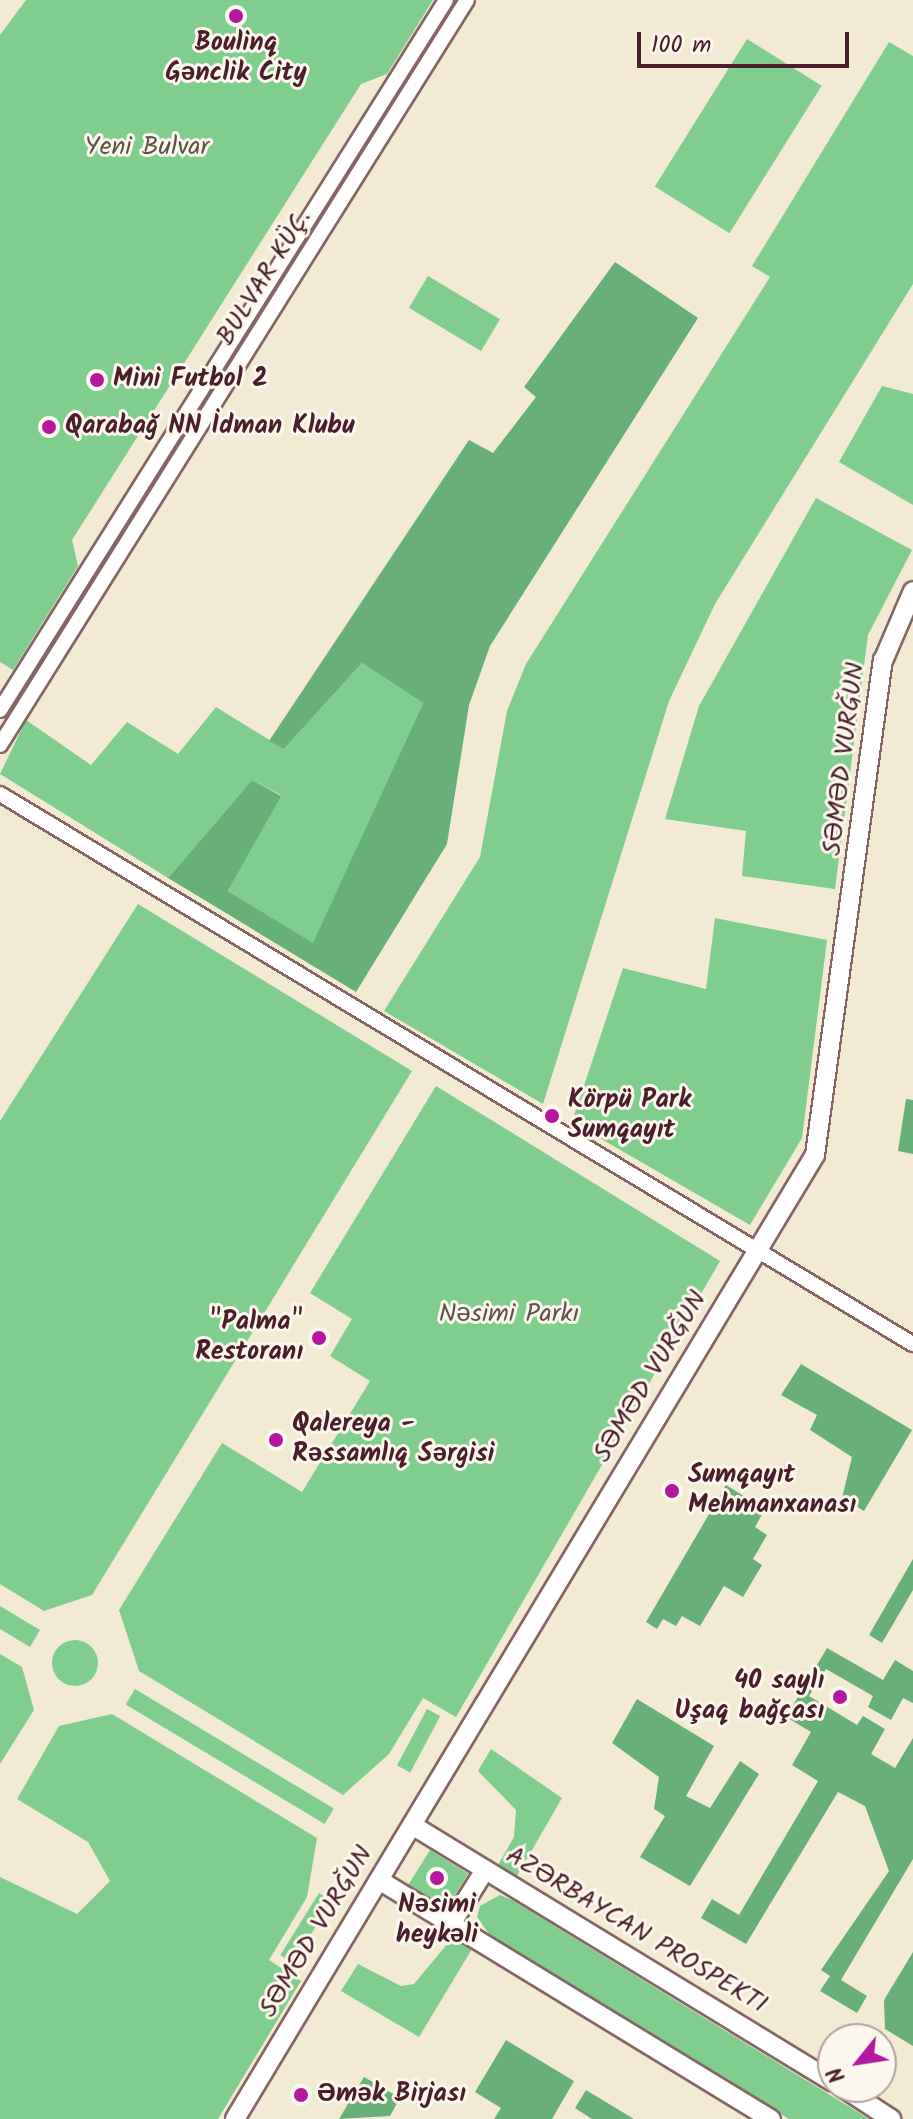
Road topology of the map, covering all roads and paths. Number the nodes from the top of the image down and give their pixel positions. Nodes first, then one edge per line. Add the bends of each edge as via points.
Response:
1 (446, 0) edge
2 (467, 0) edge
3 (321, 199) junction
4 (336, 209) junction
5 (80, 584) junction
6 (913, 591) edge
7 (95, 594) junction
8 (0, 710) edge
9 (0, 745) edge
10 (0, 794) edge
11 (756, 1252) junction
12 (913, 1344) edge
13 (412, 1825) junction
14 (485, 1870) junction
15 (379, 1880) junction
16 (451, 1924) junction
17 (817, 2072) edge
18 (866, 2103) edge
19 (235, 2119) edge
20 (771, 2119) edge
21 (891, 2119) edge

1 - 3 street, BULVAR KÜÇ.
2 - 4 street, BULVAR KÜÇ.
3 - 4 street
3 - 5 street, BULVAR KÜÇ.
4 - 7 street, BULVAR KÜÇ.
5 - 7 street
5 - 8 street, BULVAR KÜÇ.
6 - 11 main road, SƏMƏD VURĞUN via 883,661 820,1143
7 - 9 street, BULVAR KÜÇ.
10 - 11 street
11 - 12 street
11 - 13 main road, SƏMƏD VURĞUN
13 - 14 main road, AZƏRBAYCAN PROSPEKTI
13 - 15 main road, SƏMƏD VURĞUN
14 - 16 main road
14 - 17 main road, AZƏRBAYCAN PROSPEKTI
15 - 16 main road
15 - 19 main road, SƏMƏD VURĞUN
16 - 20 main road
18 - 21 main road

